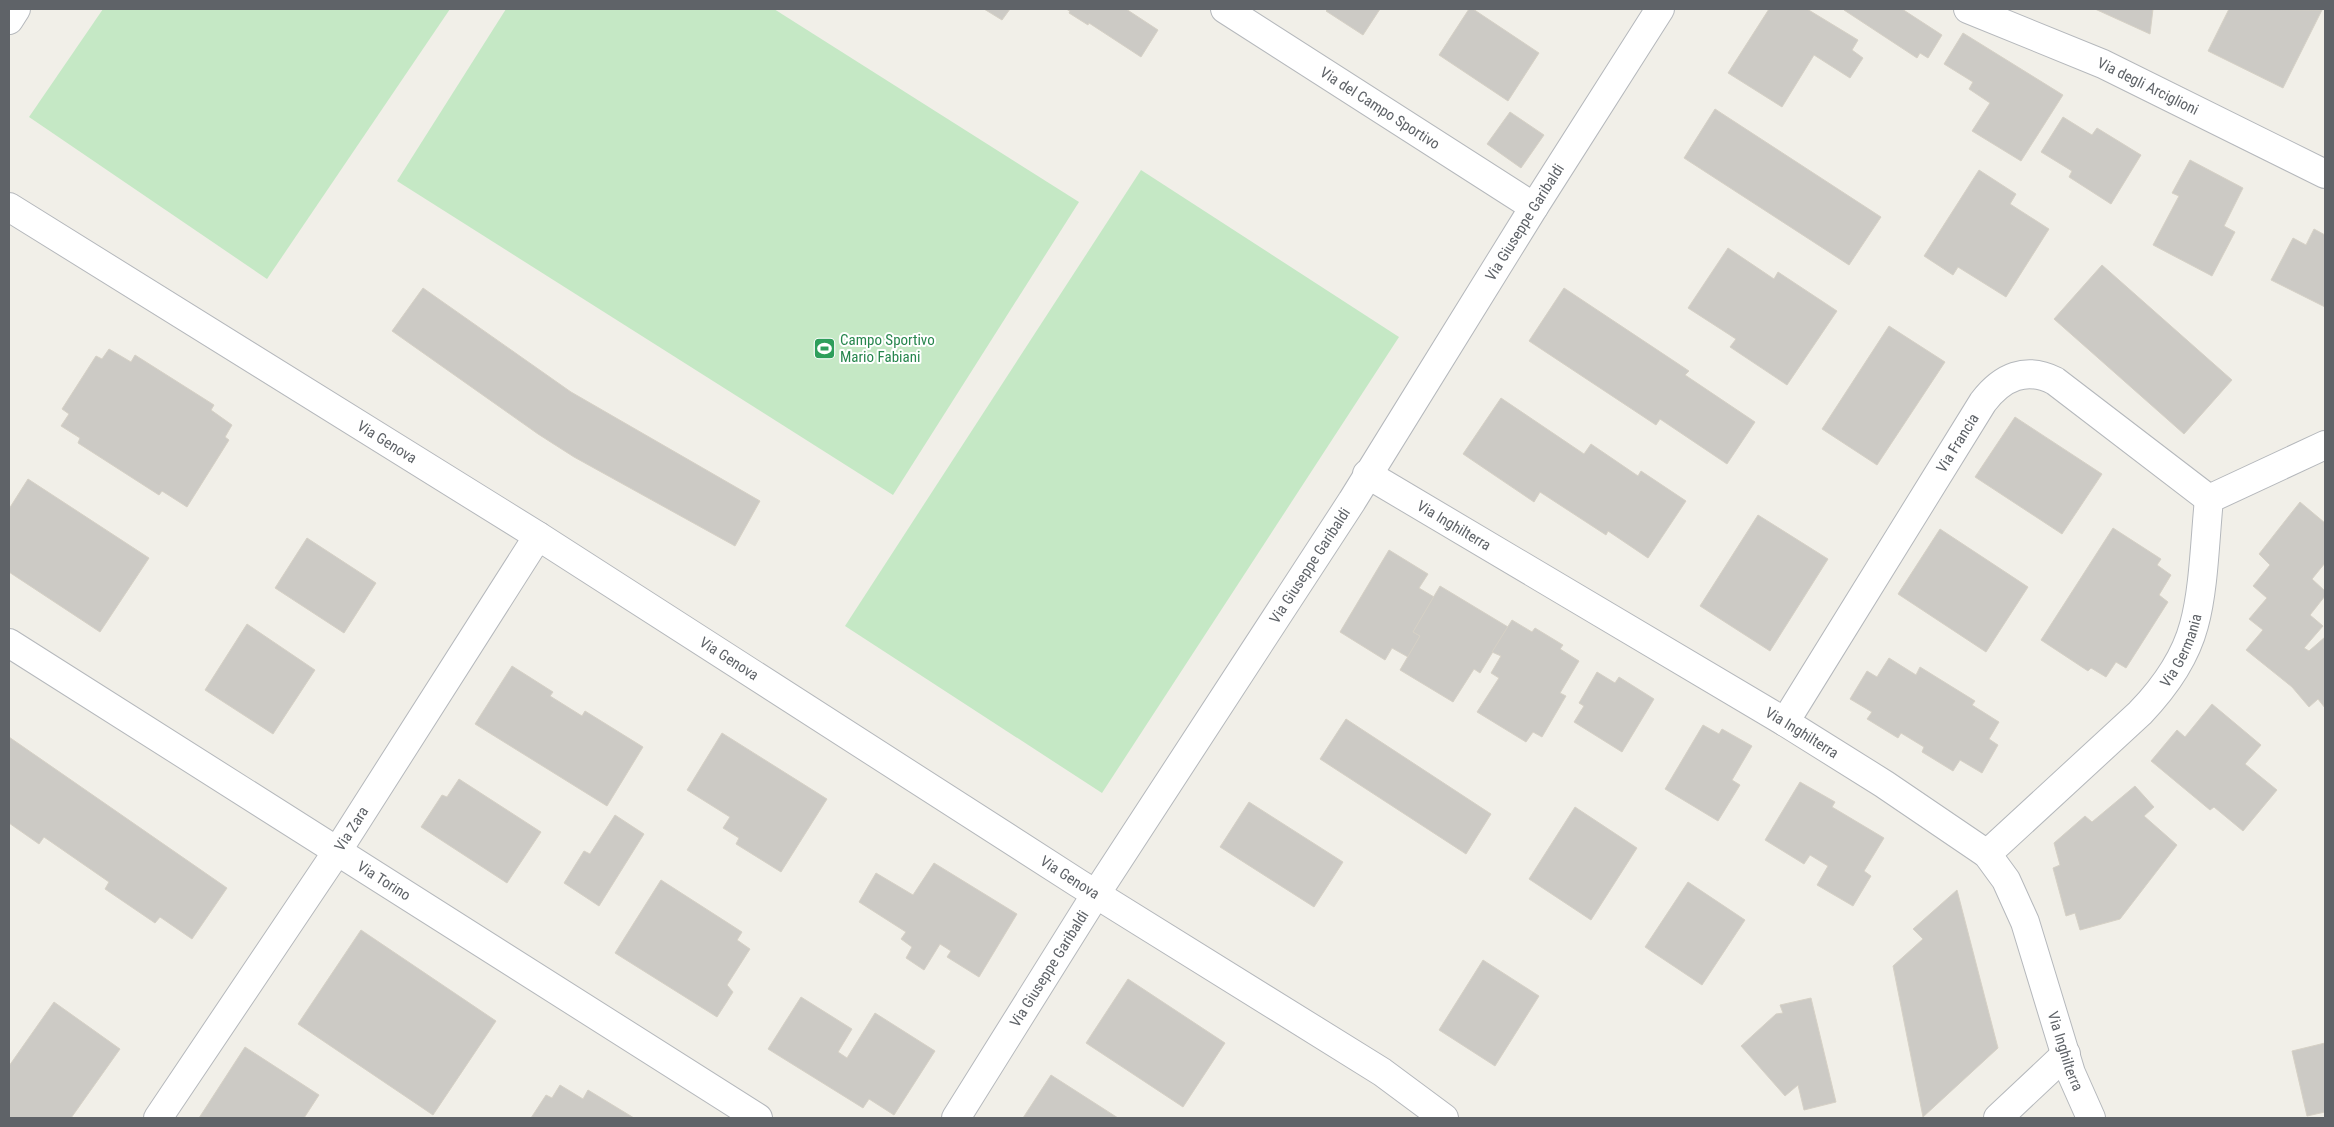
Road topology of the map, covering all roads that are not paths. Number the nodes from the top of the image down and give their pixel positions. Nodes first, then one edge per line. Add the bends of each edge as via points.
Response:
1 (16, 9) edge
2 (1225, 9) edge
3 (1660, 9) edge
4 (1968, 9) edge
5 (9, 20) edge
6 (2325, 174) edge
7 (1534, 206) junction
8 (9, 207) edge
9 (2325, 445) edge
10 (1367, 474) junction
11 (2209, 499) junction
12 (538, 536) junction
13 (9, 643) edge
14 (1786, 722) junction
15 (338, 850) junction
16 (1987, 854) junction
17 (1096, 894) junction
18 (2066, 1054) junction
19 (158, 1118) edge
20 (758, 1118) edge
21 (956, 1118) edge
22 (1444, 1118) edge
23 (1998, 1118) edge
24 (2091, 1118) edge

1 - 5 street
2 - 7 street, Via del Campo Sportivo
3 - 7 street, Via Giuseppe Garibaldi
4 - 6 street, Via degli Arciglioni via 2103,64
7 - 10 street, Via Giuseppe Garibaldi
8 - 12 street, Via Genova
9 - 11 street
10 - 14 street, Via Inghilterra
10 - 17 street, Via Giuseppe Garibaldi
11 - 14 street, Via Francia via 2055,381 2030,373 2008,378 1983,402
11 - 16 street, Via Germania via 2194,624 2170,676 2140,713
12 - 15 street, Via Zara
12 - 17 street, Via Genova
13 - 15 street, Via Torino
14 - 16 street, Via Inghilterra
15 - 19 street, Via Zara
15 - 20 street, Via Torino
16 - 18 street, Via Inghilterra via 2006,880 2025,922
17 - 21 street, Via Giuseppe Garibaldi
17 - 22 street, Via Genova via 1382,1072
18 - 23 street
18 - 24 street, Via Inghilterra

